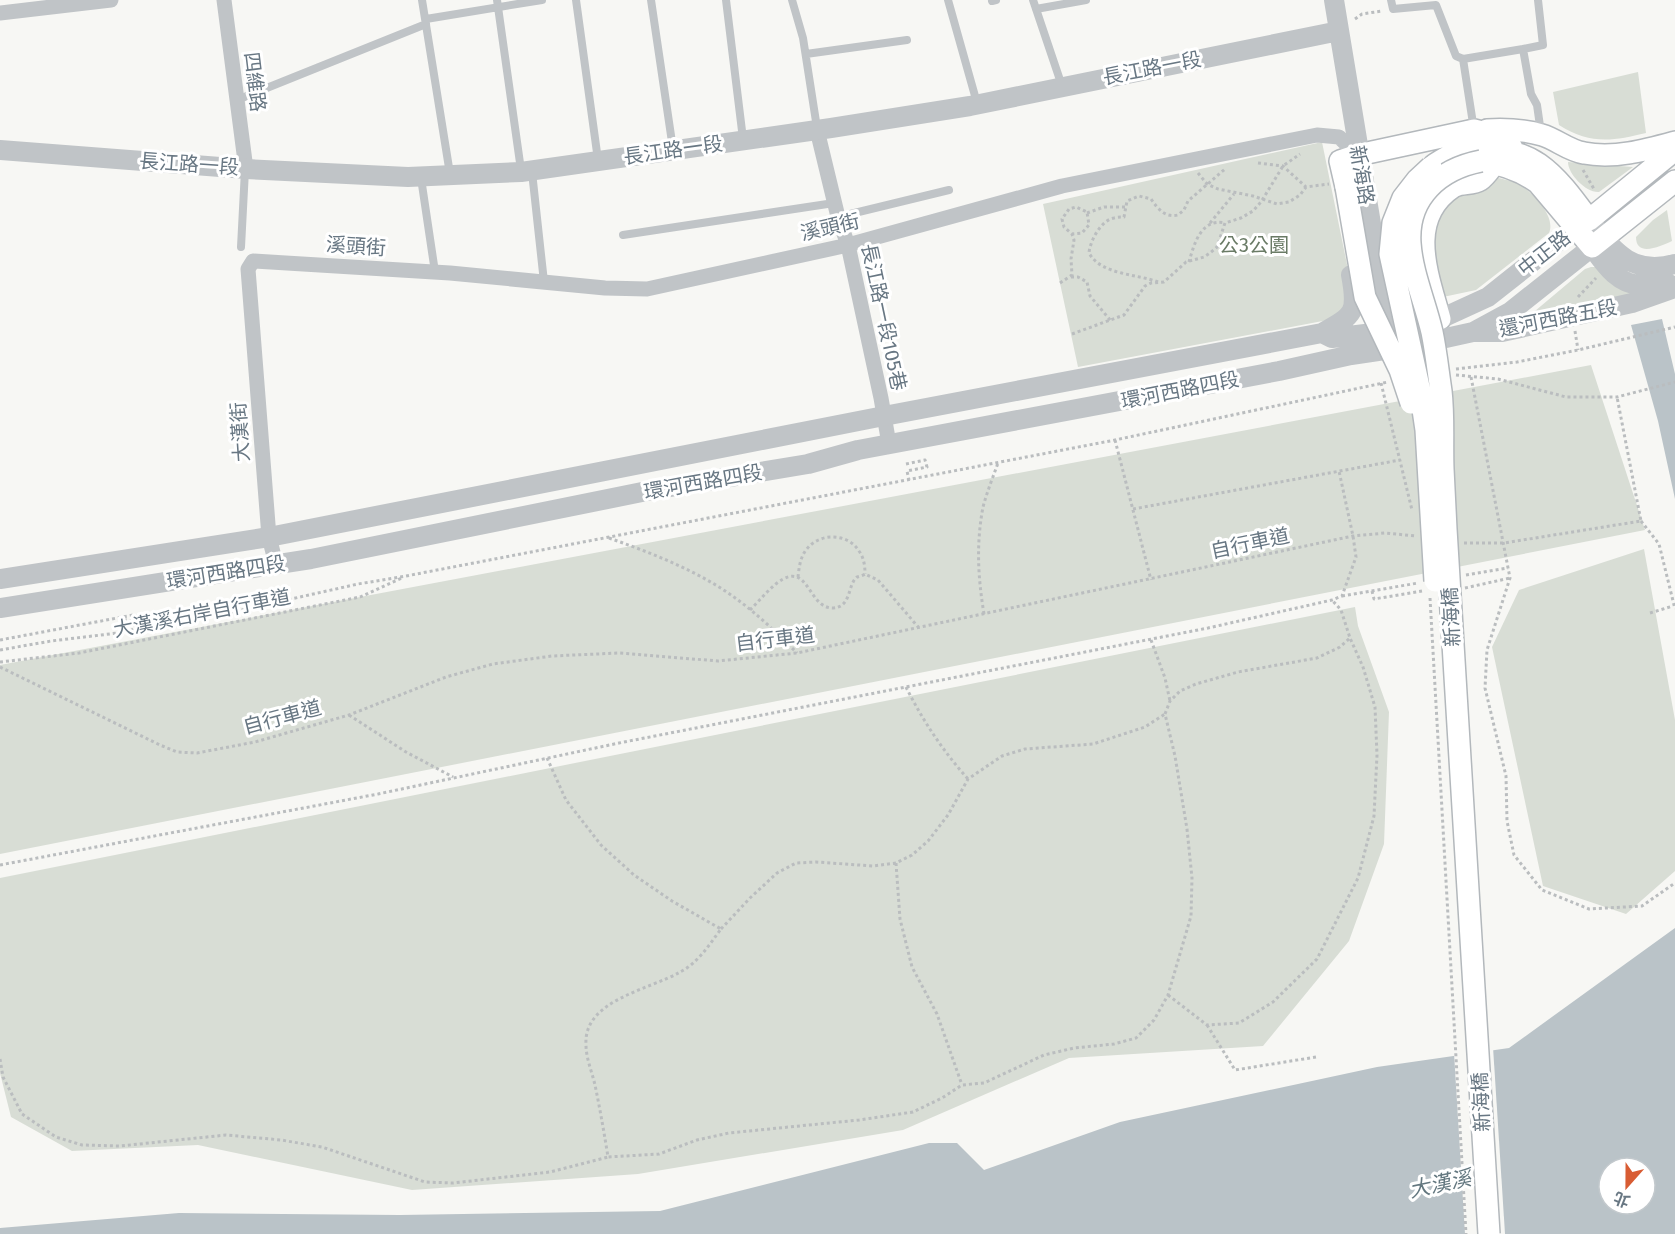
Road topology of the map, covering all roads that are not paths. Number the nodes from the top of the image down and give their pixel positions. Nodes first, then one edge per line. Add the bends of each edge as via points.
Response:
1 (111, 0) edge
2 (224, 0) edge
3 (422, 0) edge
4 (542, 0) edge
5 (576, 0) edge
6 (651, 0) edge
7 (726, 0) edge
8 (792, 0) edge
9 (948, 0) edge
10 (1033, 0) edge
11 (1086, 0) edge
12 (1334, 0) edge
13 (1391, 0) edge
14 (1538, 0) edge
15 (498, 4) edge
16 (1036, 9) junction
17 (0, 13) edge
18 (426, 22) junction
19 (1338, 31) junction
20 (907, 40) dead end
21 (1523, 49) junction
22 (806, 54) junction
23 (1463, 59) junction
24 (1062, 86) junction
25 (237, 100) junction
26 (978, 104) junction
27 (817, 130) junction
28 (1474, 130) junction
29 (1541, 135) junction
30 (743, 140) junction
31 (1675, 142) edge
32 (0, 150) edge
33 (673, 150) junction
34 (1675, 150) edge
35 (1520, 155) junction
36 (1349, 158) junction
37 (598, 161) junction
38 (1488, 162) junction
39 (246, 169) junction
40 (526, 171) junction
41 (450, 175) junction
42 (420, 177) junction
43 (1675, 181) edge
44 (949, 190) dead end
45 (836, 210) junction
46 (1582, 224) junction
47 (623, 235) dead end
48 (1598, 242) junction
49 (848, 246) junction
50 (241, 247) dead end
51 (1675, 264) edge
52 (435, 272) junction
53 (544, 282) junction
54 (1675, 286) edge
55 (250, 296) joint
56 (1440, 319) junction
57 (1322, 333) junction
58 (1473, 333) junction
59 (1401, 338) junction
60 (884, 417) junction
61 (889, 444) junction
62 (1427, 470) junction
63 (269, 537) junction
64 (276, 564) junction
65 (0, 579) edge
66 (0, 608) edge
67 (1476, 1234) edge
68 (1489, 1234) edge

1 - 17 street
2 - 25 street, 四維路
3 - 18 lane
4 - 15 lane
5 - 37 lane
6 - 33 lane
7 - 30 lane
8 - 22 lane
9 - 26 lane
10 - 16 lane
11 - 16 lane
12 - 19 street, 新海路
13 - 23 lane via 1393,9 1436,5 1456,56
14 - 21 lane via 1543,45
15 - 18 lane
15 - 40 lane
16 - 24 lane
18 - 25 lane
18 - 41 lane
19 - 24 street, 長江路一段
19 - 36 street, 新海路
20 - 22 lane
21 - 23 lane
21 - 29 lane
22 - 27 lane
23 - 28 lane
24 - 26 street, 長江路一段
25 - 39 street, 四維路
26 - 27 street, 長江路一段
27 - 30 street, 長江路一段
27 - 45 street, 長江路一段105巷
28 - 29 main road
28 - 35 main road via 1498,136
28 - 36 main road
29 - 31 main road via 1582,153 1607,156
30 - 33 street, 長江路一段
32 - 39 street, 長江路一段
33 - 37 street, 長江路一段
34 - 46 main road, 中正路
35 - 46 main road via 1539,164 1576,202
35 - 62 main road, 新海橋, bridge via 1498,150 1452,154 1417,180 1403,198 1393,223 1390,254 1421,396
36 - 49 street, 溪頭街 via 1339,137 1317,135 1062,186
36 - 57 street via 1334,175 1356,299 1352,312
36 - 59 street, 新海路 via 1384,291
36 - 62 main road, bridge via 1338,186 1365,297 1409,393
37 - 40 street, 長江路一段
38 - 46 main road via 1521,172 1538,183
38 - 56 main road via 1480,180 1456,185 1442,196 1430,214 1423,237 1425,261
38 - 68 main road, 新海橋, bridge via 1461,165 1434,182 1418,203 1409,240 1432,334 1444,422 1446,528
39 - 42 street, 長江路一段
39 - 50 lane
40 - 41 street, 長江路一段
40 - 53 lane
41 - 42 street, 長江路一段
42 - 52 lane
43 - 48 main road, 中正路
44 - 45 lane
45 - 47 lane
45 - 49 street, 長江路一段105巷
46 - 48 main road
46 - 56 street, 中正路 via 1488,297
48 - 51 street via 1631,263 1646,267
48 - 54 street via 1606,266 1622,280 1638,285
48 - 58 street, 中正路 via 1510,312
49 - 53 street, 溪頭街 via 647,288
49 - 60 street, 長江路一段105巷
52 - 53 street, 溪頭街
52 - 55 street, 溪頭街 via 253,261 248,269
54 - 58 street, 還河西路五段 via 1632,303 1502,332
55 - 63 street, 大漢街
56 - 59 street, 中正路
57 - 59 street, 環河西路四段 via 1332,338
57 - 60 street, 環河西路四段
58 - 59 street, 還河西路五段
59 - 61 street, 環河西路四段 via 1351,355 1267,374
60 - 61 street, 長江路一段105巷
60 - 63 street, 環河西路四段
61 - 64 street, 環河西路四段 via 808,464 647,491
62 - 67 main road, 新海橋, bridge
63 - 64 street, 大漢街
63 - 65 street, 環河西路四段
64 - 66 street, 環河西路四段

